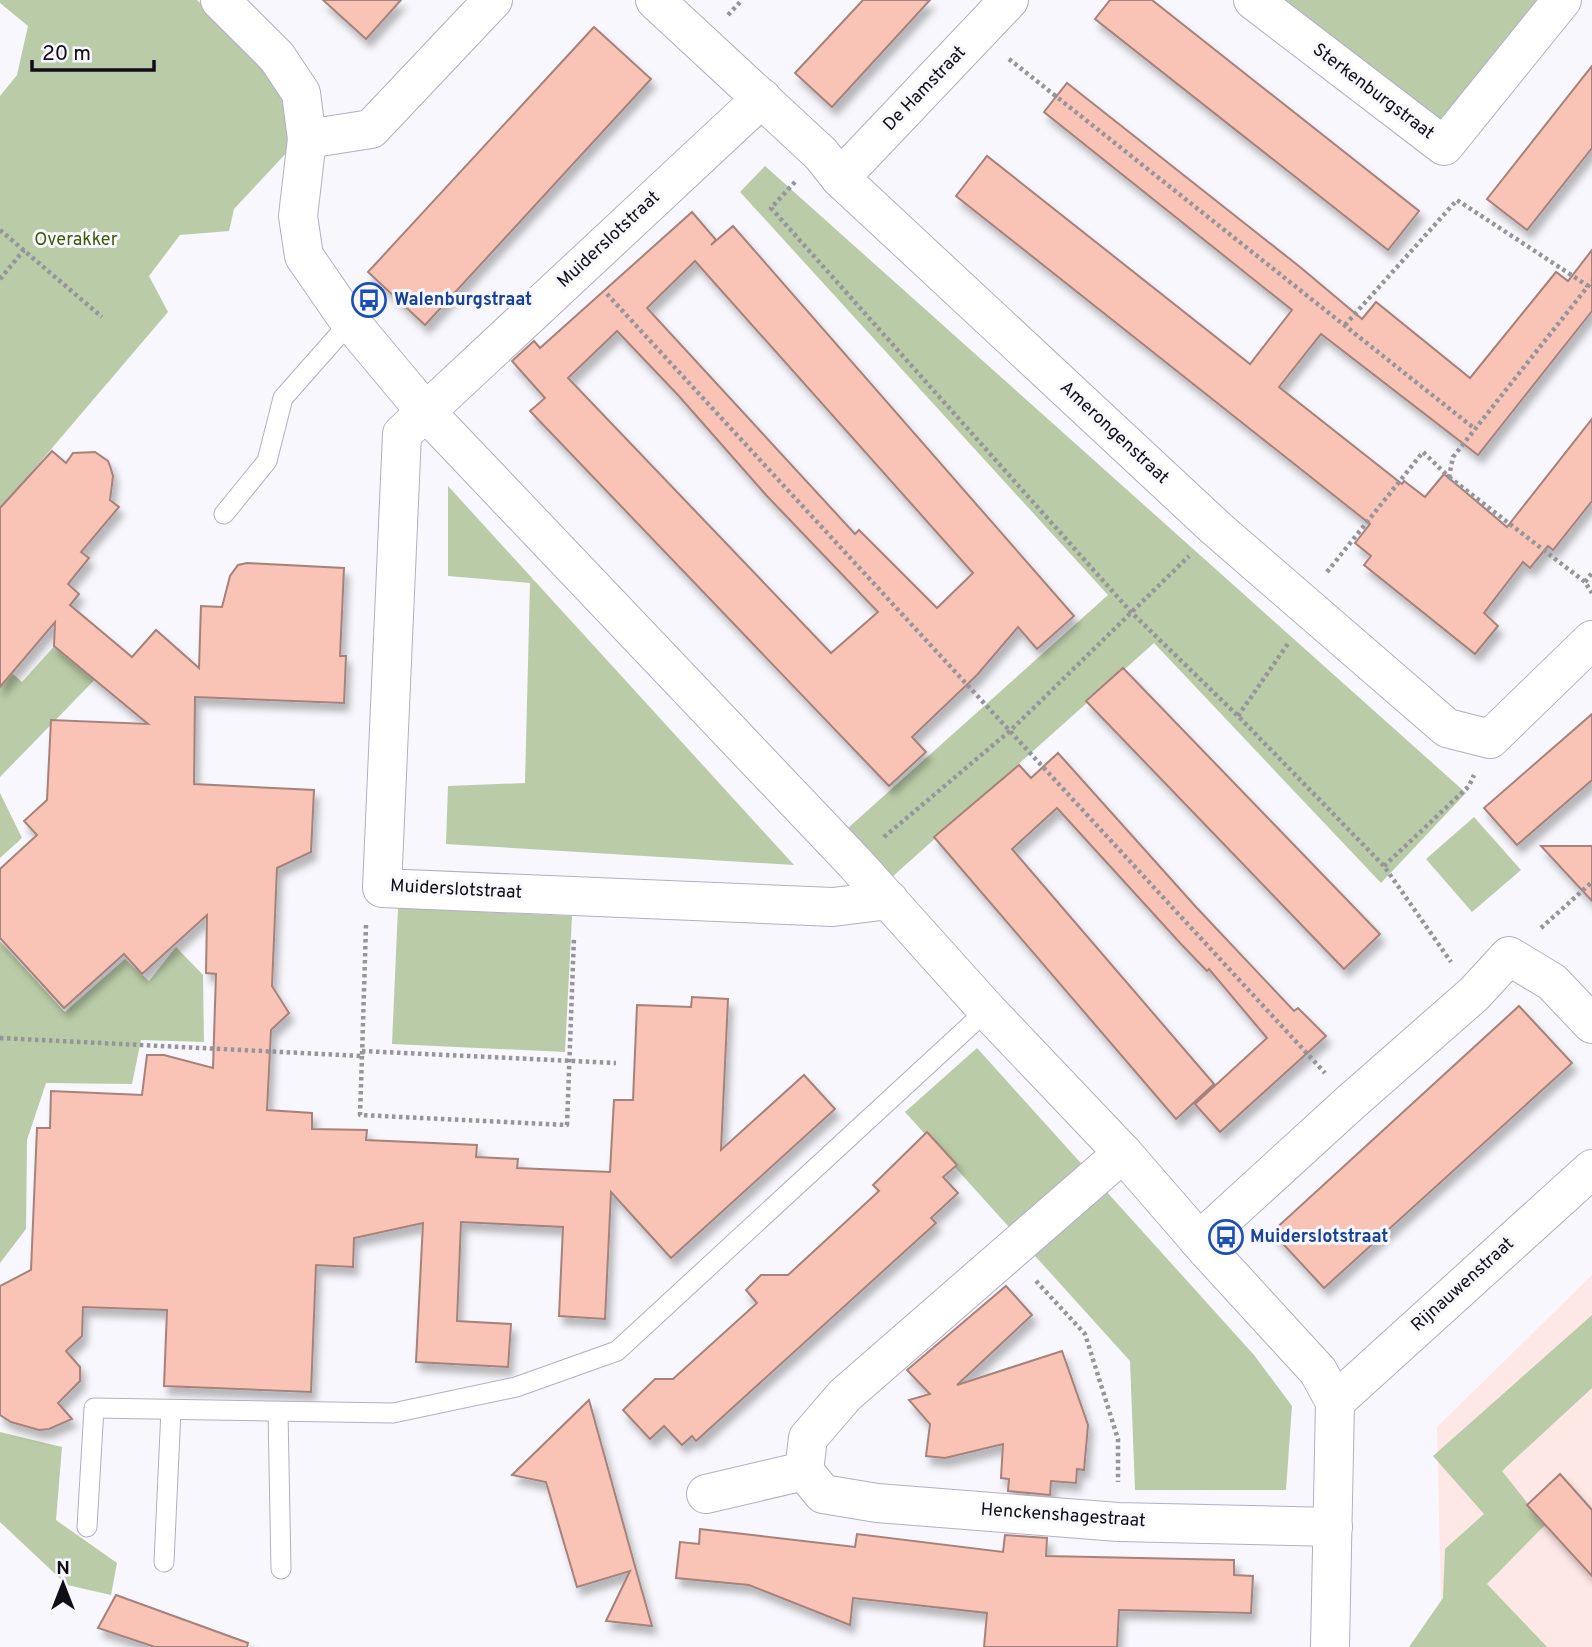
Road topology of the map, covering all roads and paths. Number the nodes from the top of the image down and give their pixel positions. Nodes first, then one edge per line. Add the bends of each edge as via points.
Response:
1 (493, 0) edge
2 (655, 0) edge
3 (1009, 0) edge
4 (1253, 0) edge
5 (1562, 0) edge
6 (227, 2) edge
7 (978, 34) junction
8 (762, 98) junction
9 (307, 138) junction
10 (830, 166) junction
11 (0, 230) edge
12 (24, 250) junction
13 (581, 265) junction
14 (0, 279) edge
15 (1590, 283) edge
16 (102, 317) dead end
17 (351, 321) junction
18 (1345, 325) junction
19 (425, 411) junction
20 (1475, 429) junction
21 (1449, 478) junction
22 (224, 514) dead end
23 (1217, 529) junction
24 (1592, 573) edge
25 (1585, 582) junction
26 (1592, 593) edge
27 (1308, 609) junction
28 (1131, 612) junction
29 (1592, 640) edge
30 (1238, 716) junction
31 (1011, 730) junction
32 (1490, 739) junction
33 (854, 862) junction
34 (1384, 866) junction
35 (1592, 881) edge
36 (382, 888) junction
37 (576, 896) junction
38 (889, 900) junction
39 (1509, 956) junction
40 (1474, 994) junction
41 (987, 1010) junction
42 (1592, 1024) edge
43 (0, 1038) edge
44 (362, 1054) junction
45 (570, 1061) junction
46 (616, 1063) dead end
47 (1351, 1102) junction
48 (1123, 1153) junction
49 (1592, 1169) edge
50 (1199, 1241) junction
51 (1009, 1252) junction
52 (1335, 1402) junction
53 (171, 1410) junction
54 (278, 1412) junction
55 (804, 1471) junction
56 (706, 1494) dead end
57 (1118, 1522) junction
58 (87, 1527) dead end
59 (1333, 1527) junction
60 (164, 1562) dead end
61 (281, 1569) dead end
62 (1330, 1647) edge

1 - 9 street via 371,129
2 - 8 street, Amerongenstraat
3 - 7 street, De Hamstraat
4 - 5 street, Sterkenburgstraat via 1444,146
6 - 9 street via 277,57 301,93
7 - 10 street, De Hamstraat
7 - 18 path
8 - 10 street, Amerongenstraat
8 - 13 street, Muiderslotstraat
9 - 17 street via 298,216 304,256
10 - 23 street, Amerongenstraat
10 - 28 path via 771,208
11 - 12 path
12 - 14 path
12 - 16 path
13 - 19 street, Muiderslotstraat
13 - 31 path
15 - 18 path via 1457,200
15 - 20 path
17 - 19 street
17 - 22 lane via 283,398 267,461
18 - 20 path
19 - 33 street
19 - 36 street, Muiderslotstraat via 402,434
20 - 21 path via 1453,457
21 - 25 path
21 - 27 path via 1423,452 1329,568
23 - 27 street, Amerongenstraat
23 - 28 path
24 - 25 path
25 - 26 path
27 - 30 path
27 - 32 street, Amerongenstraat via 1447,729
28 - 30 path
28 - 31 path
29 - 32 street
30 - 34 path
31 - 33 path
31 - 47 path
32 - 34 path via 1469,786
33 - 38 street
34 - 40 path
35 - 39 path
36 - 37 street, Muiderslotstraat
36 - 44 path via 367,903
37 - 38 street, Muiderslotstraat via 833,907
37 - 45 path
38 - 41 street
39 - 40 street
39 - 42 street via 1552,982
40 - 47 street
41 - 48 street
41 - 54 lane via 617,1350 516,1387 393,1413
43 - 44 path
44 - 45 path
44 - 45 path via 360,1115 567,1125
45 - 46 path
47 - 50 street
48 - 50 street
48 - 51 street
49 - 52 street, Rijnauwenstraat
50 - 52 street via 1318,1371
51 - 55 street via 845,1395 808,1438
51 - 57 path via 1085,1334 1118,1439
52 - 59 street
53 - 54 lane
53 - 58 lane via 94,1408
53 - 60 lane
54 - 61 lane
55 - 56 street
55 - 57 street, Henckenshagestraat via 823,1494 877,1503
57 - 59 street, Henckenshagestraat
59 - 62 street

